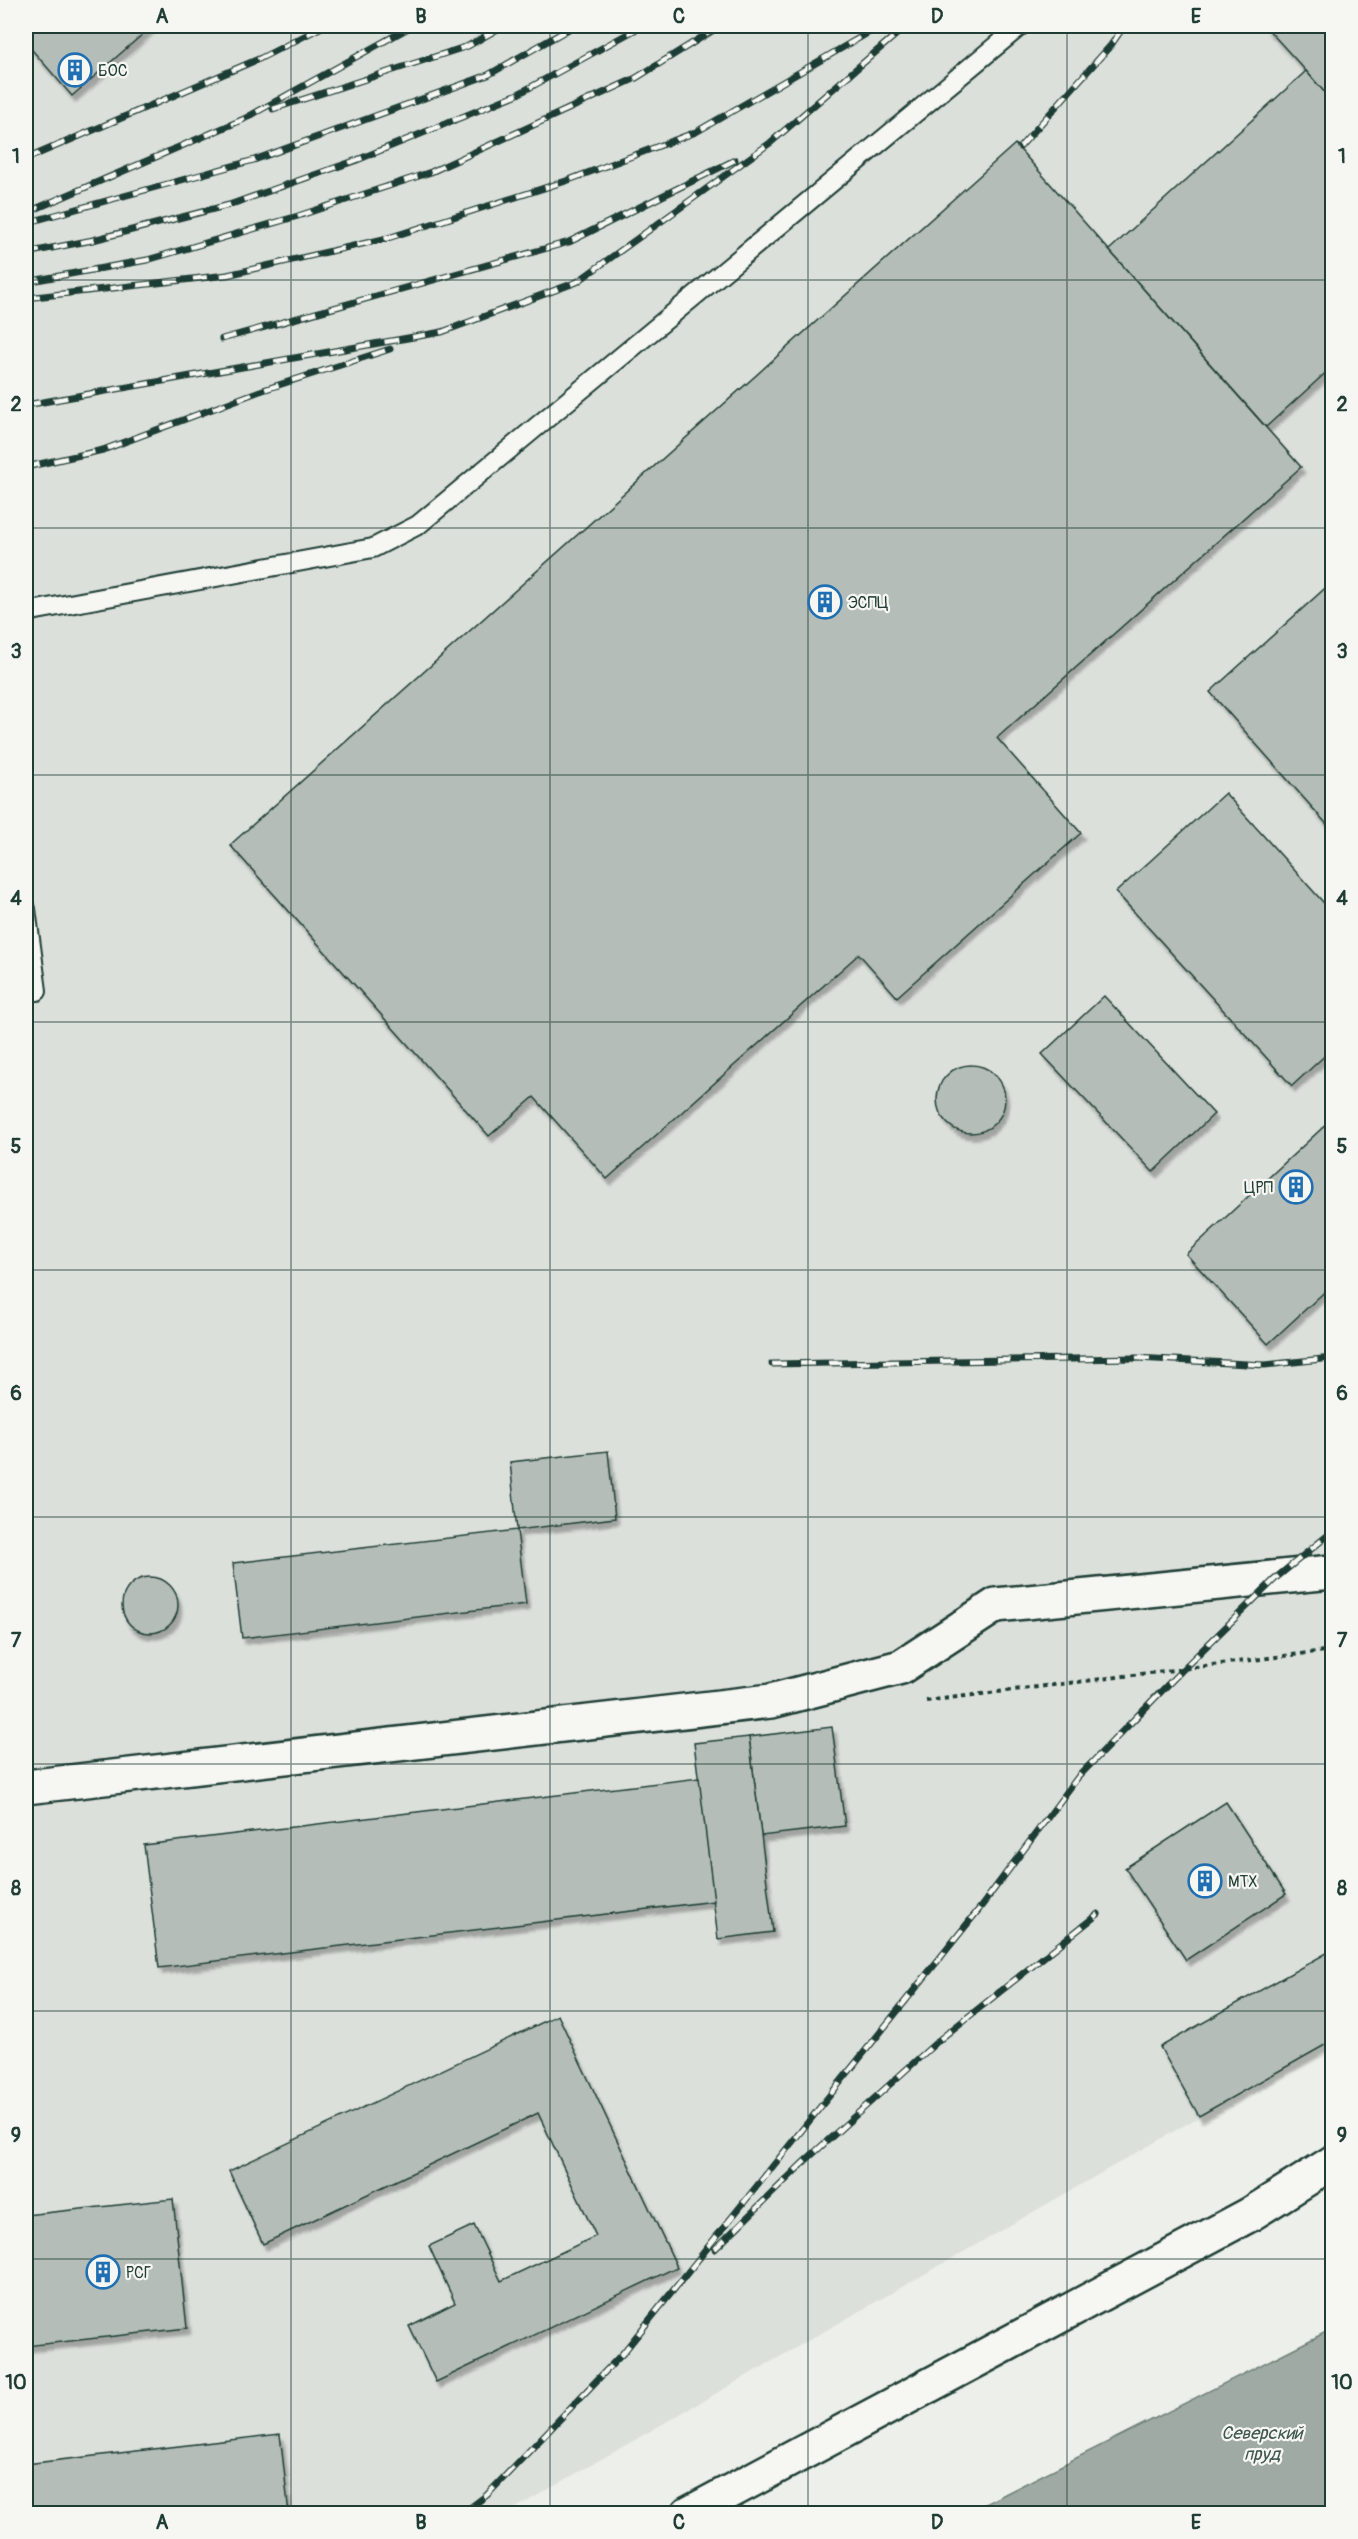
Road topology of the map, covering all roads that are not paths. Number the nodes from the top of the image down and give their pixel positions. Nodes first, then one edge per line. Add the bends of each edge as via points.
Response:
1 (1020, 26) edge
2 (26, 612) edge
3 (26, 909) edge
4 (37, 991) dead end
5 (1332, 1572) edge
6 (26, 1787) edge
7 (1332, 2163) edge
8 (688, 2514) edge

1 - 2 lane via 418,525 373,548
3 - 4 lane
5 - 6 street via 996,1605 901,1667 771,1701
7 - 8 street via 1249,2216

